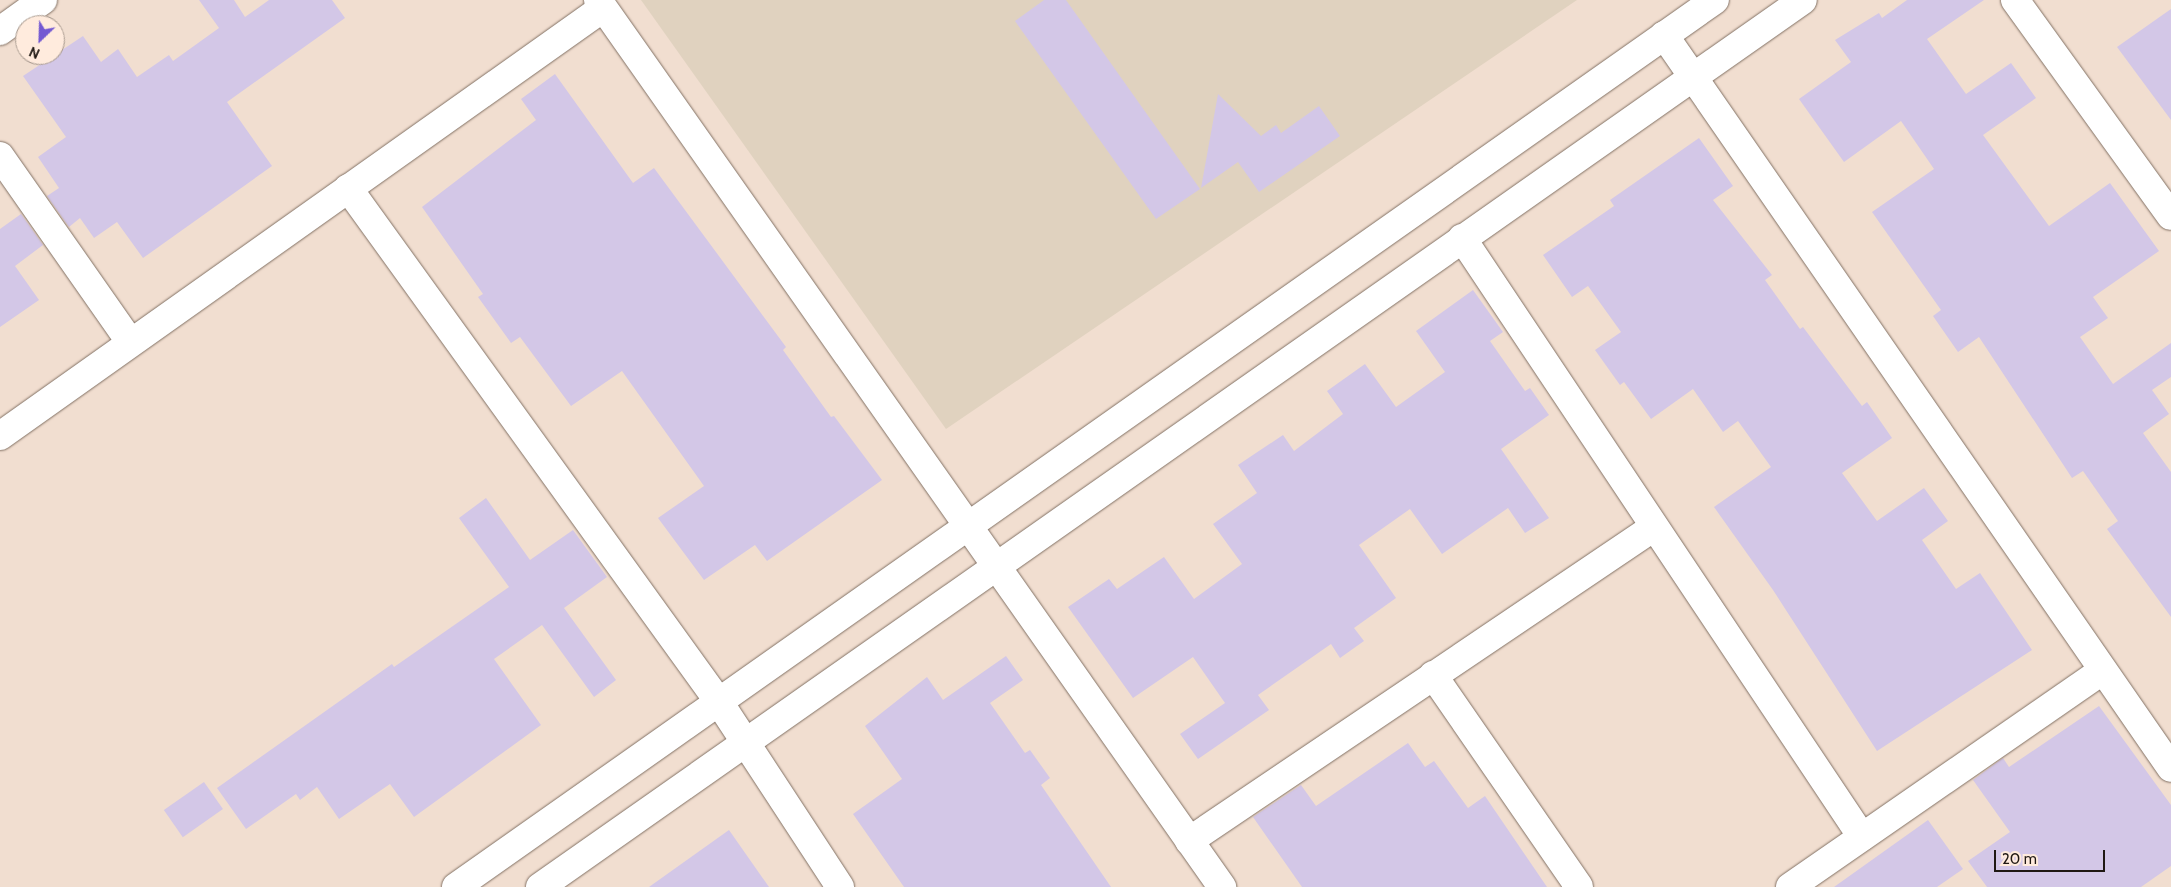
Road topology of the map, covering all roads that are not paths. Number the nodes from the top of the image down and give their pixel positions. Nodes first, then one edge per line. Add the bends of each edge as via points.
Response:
1 (43, 0) edge
2 (1715, 0) edge
3 (1803, 0) edge
4 (2015, 0) edge
5 (601, 4) edge
6 (0, 31) edge
7 (1664, 35) junction
8 (1694, 78) junction
9 (0, 156) edge
10 (348, 188) junction
11 (2171, 216) edge
12 (1462, 238) junction
13 (130, 342) junction
14 (0, 436) edge
15 (969, 526) junction
16 (1654, 527) junction
17 (997, 565) junction
18 (2102, 671) junction
19 (1433, 676) junction
20 (719, 702) junction
21 (746, 742) junction
22 (2171, 768) edge
23 (1862, 837) junction
24 (1188, 841) junction
25 (456, 887) edge
26 (540, 887) edge
27 (840, 887) edge
28 (1222, 887) edge
29 (1579, 887) edge
30 (1790, 887) edge

1 - 6 street
2 - 7 street
3 - 8 street
4 - 11 street
5 - 10 street
5 - 15 street
7 - 8 street
7 - 15 street
8 - 12 street
8 - 18 street
9 - 13 street
10 - 13 street
10 - 20 street
12 - 16 street
12 - 17 street
13 - 14 street
15 - 17 street
15 - 20 street
16 - 19 street
16 - 23 street
17 - 21 street
17 - 24 street
18 - 22 street
18 - 23 street
19 - 24 street
19 - 29 street
20 - 21 street
20 - 25 street
21 - 26 street
21 - 27 street
23 - 30 street
24 - 28 street

